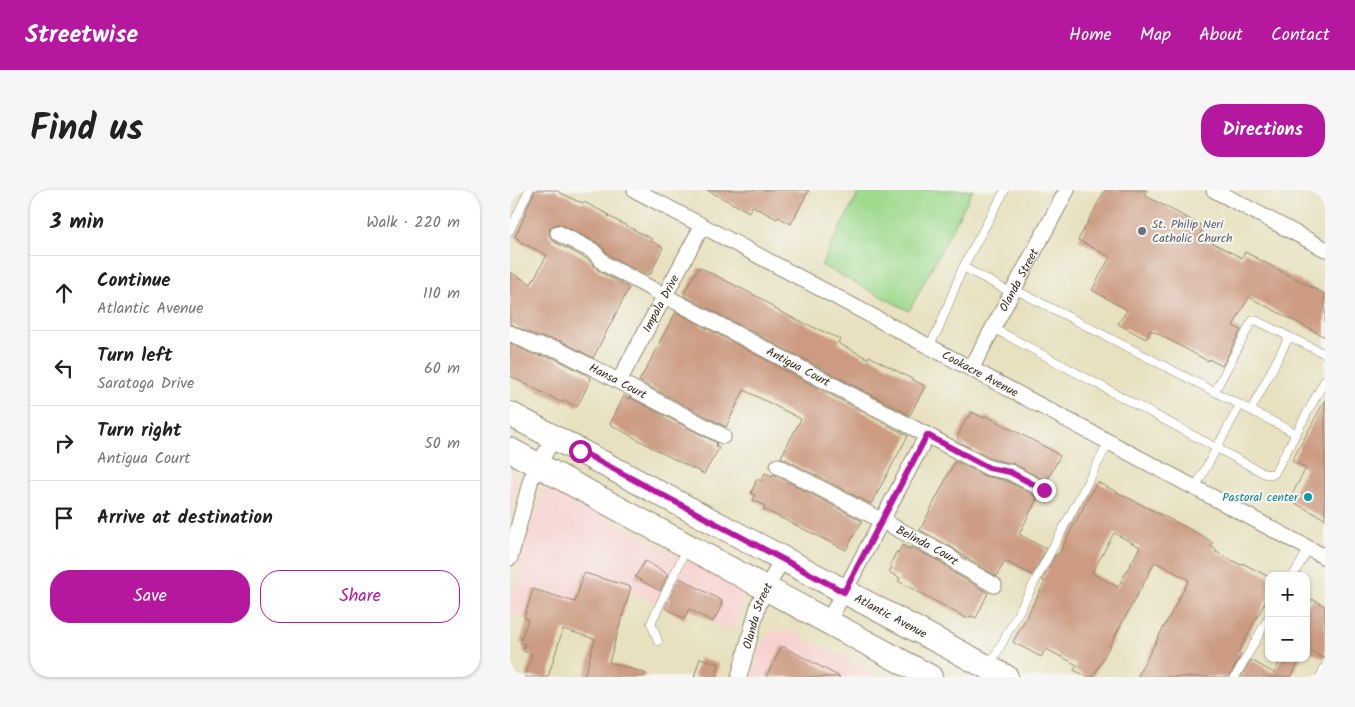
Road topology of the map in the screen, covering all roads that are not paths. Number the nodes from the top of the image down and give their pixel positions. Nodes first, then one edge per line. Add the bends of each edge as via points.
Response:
1 (529, 190) edge
2 (635, 190) edge
3 (1005, 190) edge
4 (1066, 190) edge
5 (1214, 190) edge
6 (702, 226) junction
7 (510, 230) edge
8 (558, 233) dead end
9 (1325, 249) edge
10 (963, 268) junction
11 (1013, 291) junction
12 (665, 296) junction
13 (993, 328) junction
14 (510, 333) edge
15 (1289, 337) junction
16 (929, 346) junction
17 (1325, 354) edge
18 (972, 369) junction
19 (1325, 380) edge
20 (619, 381) junction
21 (1214, 391) junction
22 (1240, 405) junction
23 (1251, 410) junction
24 (510, 414) edge
25 (1295, 433) junction
26 (927, 435) junction
27 (722, 436) dead end
28 (554, 438) junction
29 (1109, 442) junction
30 (1217, 449) junction
31 (510, 450) edge
32 (538, 466) junction
33 (778, 466) dead end
34 (1195, 488) junction
35 (1044, 490) dead end
36 (882, 520) junction
37 (688, 546) junction
38 (1308, 548) junction
39 (1325, 557) edge
40 (510, 558) edge
41 (782, 559) junction
42 (1295, 572) edge
43 (994, 585) dead end
44 (767, 588) junction
45 (844, 592) junction
46 (828, 622) junction
47 (1265, 624) edge
48 (658, 641) dead end
49 (1325, 667) edge
50 (997, 673) edge
51 (918, 674) edge
52 (739, 677) edge
53 (1235, 677) edge
54 (1320, 677) edge

1 - 7 lane
2 - 6 street, Cookacre Avenue
3 - 10 lane
4 - 11 street, Olanda Street
5 - 9 street
6 - 12 street, Impala Drive
6 - 16 street, Cookacre Avenue
8 - 12 street, Antigua Court via 593,251 605,264
10 - 11 lane
10 - 16 lane
11 - 13 street, Olanda Street
11 - 21 lane
12 - 20 street, Impala Drive
12 - 26 street, Antigua Court
13 - 18 street, Olanda Street
13 - 30 lane
14 - 20 street, Hansa Court via 534,346 558,349
15 - 17 lane
15 - 21 lane via 1252,321
15 - 23 lane
16 - 18 street, Cookacre Avenue
18 - 29 street, Cookacre Avenue
19 - 25 lane
20 - 27 street, Hansa Court
21 - 22 lane
22 - 23 lane
22 - 30 lane
23 - 25 lane
24 - 28 main road, Atlantic Avenue
25 - 30 lane via 1274,474 1265,474
26 - 35 street, Antigua Court via 989,468 1010,472
26 - 36 street
28 - 32 street
28 - 41 main road, Atlantic Avenue
29 - 34 street, Cookacre Avenue
29 - 50 lane
30 - 34 lane
31 - 32 main road
32 - 37 main road
32 - 40 street via 531,479
33 - 36 street, Belinda Court
34 - 38 street, Cookacre Avenue
36 - 43 street, Belinda Court
36 - 45 street
37 - 44 main road
37 - 48 lane via 651,623
38 - 39 street, Cookacre Avenue
38 - 42 lane
41 - 44 street, Olanda Street
41 - 45 main road, Atlantic Avenue
44 - 46 main road
44 - 52 street, Olanda Street via 759,603
45 - 46 street
45 - 50 main road, Atlantic Avenue
46 - 51 main road
47 - 53 lane
49 - 54 lane

